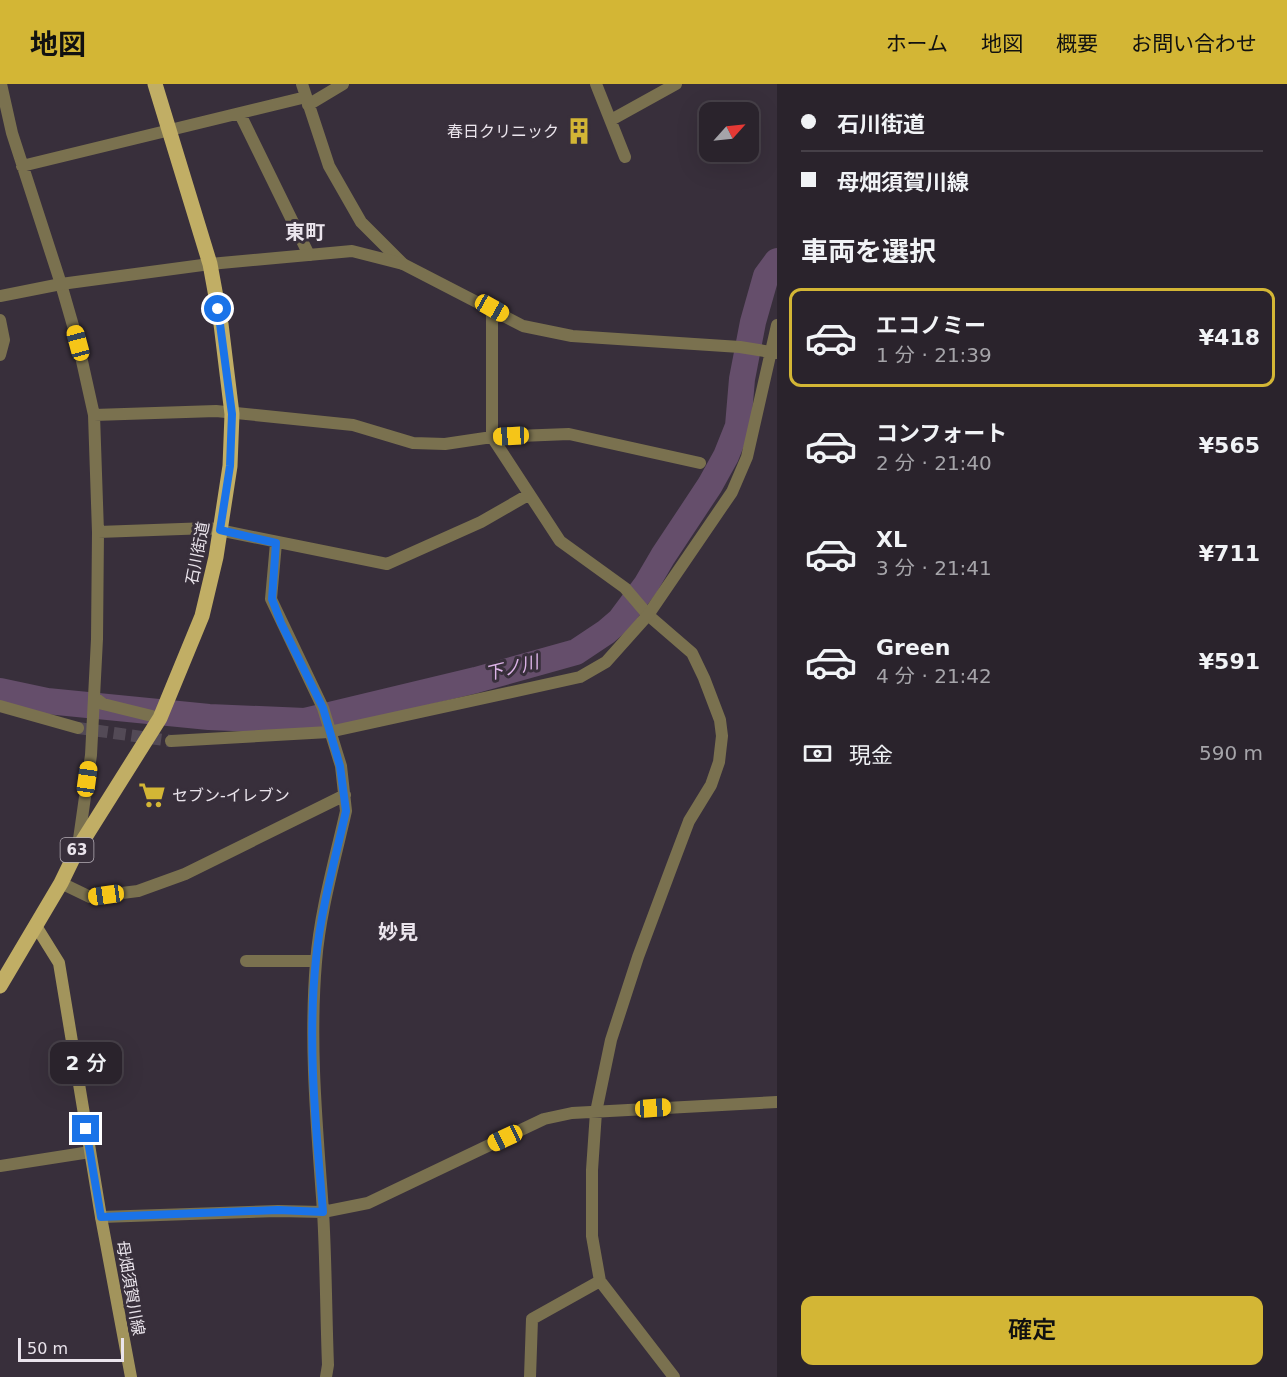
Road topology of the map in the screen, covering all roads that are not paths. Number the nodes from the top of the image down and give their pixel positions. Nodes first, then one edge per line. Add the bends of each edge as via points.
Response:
1 (1, 84) edge
2 (155, 84) edge
3 (302, 84) edge
4 (343, 84) edge
5 (596, 84) edge
6 (676, 84) edge
7 (307, 101) junction
8 (240, 114) junction
9 (611, 120) junction
10 (170, 131) junction
11 (625, 157) dead end
12 (22, 166) junction
13 (309, 255) junction
14 (210, 264) junction
15 (403, 264) junction
16 (61, 284) junction
17 (0, 296) edge
18 (492, 308) junction
19 (0, 320) edge
20 (777, 325) edge
21 (774, 353) edge
22 (0, 355) edge
23 (232, 414) junction
24 (94, 415) junction
25 (492, 437) junction
26 (700, 463) dead end
27 (528, 495) junction
28 (220, 530) junction
29 (98, 532) junction
30 (276, 543) junction
31 (648, 615) junction
32 (94, 698) junction
33 (0, 706) edge
34 (160, 718) junction
35 (78, 728) tunnel mouth
36 (329, 732) junction
37 (171, 741) tunnel mouth
38 (345, 795) junction
39 (77, 850) junction
40 (61, 883) junction
41 (36, 926) junction
42 (316, 960) junction
43 (246, 961) dead end
44 (0, 986) edge
45 (777, 1102) edge
46 (596, 1112) junction
47 (90, 1152) junction
48 (0, 1166) edge
49 (323, 1212) junction
50 (101, 1217) junction
51 (600, 1281) junction
52 (130, 1377) edge
53 (326, 1377) edge
54 (530, 1377) edge
55 (674, 1377) edge

1 - 12 street
2 - 10 main road, 石川街道 / 63
3 - 7 street
4 - 7 street
5 - 9 street
6 - 9 street
7 - 8 street
7 - 15 street via 329,166 361,222
8 - 10 street
8 - 13 street
9 - 11 street
10 - 12 street
10 - 14 main road, 石川街道 / 63
12 - 16 street
13 - 14 street
13 - 15 street via 352,251
14 - 16 street
14 - 23 main road, 石川街道 / 63
15 - 18 street
16 - 17 street
16 - 24 street
18 - 21 street via 523,326 572,336 740,347
18 - 25 street
19 - 22 street via 4,340
20 - 21 street
21 - 31 street via 747,457 732,492
23 - 24 street via 216,411
23 - 25 street via 353,425 413,443 445,444
23 - 28 main road, 石川街道 / 63 via 230,466
24 - 29 street
25 - 26 street via 569,434
25 - 27 street
27 - 30 street via 481,522 387,564
27 - 31 street via 560,541 625,588
28 - 29 street
28 - 30 street
28 - 34 main road, 石川街道 / 63 via 202,616
29 - 32 street
30 - 36 street via 272,599 323,708
31 - 36 street via 606,662 580,677
31 - 46 street via 692,652 720,720 721,747 711,784 689,821 638,957 611,1040
32 - 34 street via 103,704
32 - 39 street via 91,755
33 - 35 street
34 - 39 main road, 石川街道 / 63
36 - 37 street
36 - 38 street
38 - 40 street via 185,874 138,891 90,897
38 - 42 street via 346,811
39 - 40 main road, 石川街道 / 63
40 - 41 main road, 石川街道 / 63
41 - 44 main road, 石川街道 / 63
41 - 47 main road, 母畑須賀川線 via 59,963
42 - 43 street
42 - 49 street via 313,1075
45 - 46 street
46 - 49 street via 544,1119 368,1203
46 - 51 street via 592,1236
47 - 48 street
47 - 50 main road, 母畑須賀川線
49 - 50 street via 278,1210
49 - 53 street
50 - 52 main road, 母畑須賀川線
51 - 54 street via 532,1319
51 - 55 street

